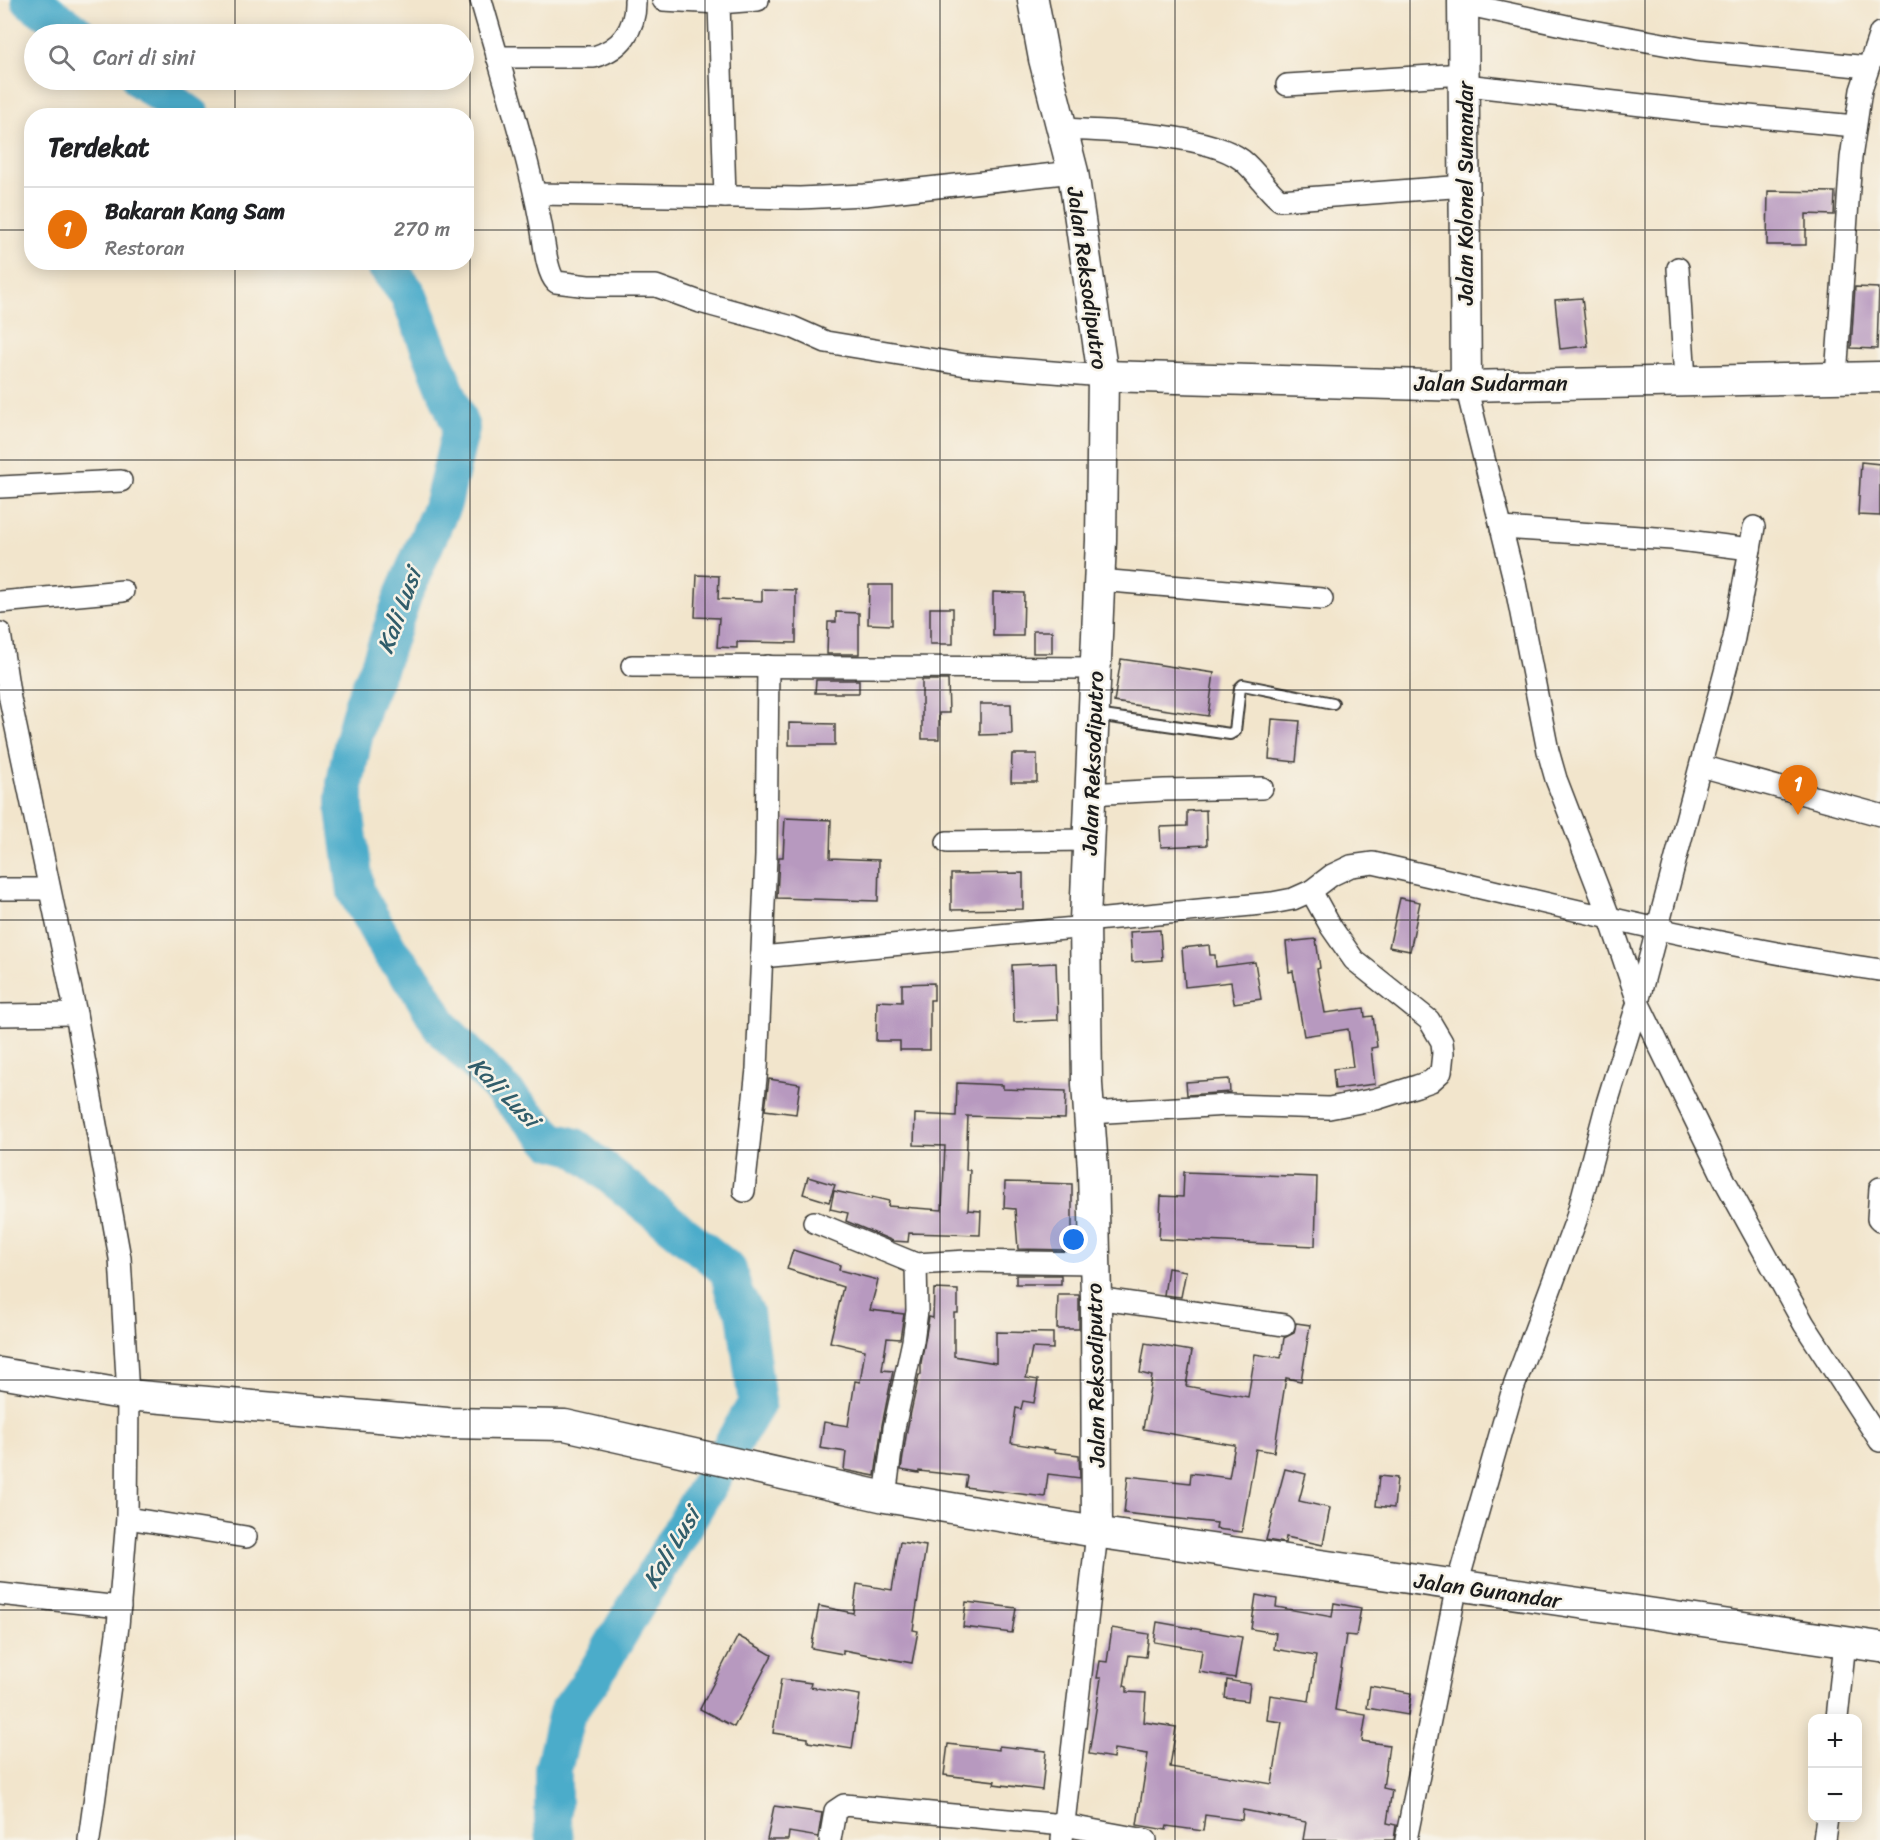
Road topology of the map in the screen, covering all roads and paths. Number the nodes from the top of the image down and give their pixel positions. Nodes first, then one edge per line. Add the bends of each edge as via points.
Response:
1 (481, 0) edge
2 (635, 0) edge
3 (663, 0) edge
4 (758, 0) edge
5 (1033, 0) edge
6 (1463, 2) edge
7 (719, 3) junction
8 (1879, 42) edge
9 (497, 57) junction
10 (1868, 67) junction
11 (1465, 79) junction
12 (1287, 84) dead end
13 (1855, 126) junction
14 (1062, 129) junction
15 (1073, 171) junction
16 (1466, 186) junction
17 (536, 194) junction
18 (725, 197) junction
19 (1678, 268) dead end
20 (1836, 377) junction
21 (1880, 377) edge
22 (1685, 380) junction
23 (1103, 381) junction
24 (1466, 386) junction
25 (121, 481) dead end
26 (0, 487) edge
27 (1754, 527) dead end
28 (1502, 528) junction
29 (1750, 549) junction
30 (1099, 580) junction
31 (123, 591) dead end
32 (1322, 599) dead end
33 (0, 602) edge
34 (0, 633) edge
35 (632, 666) dead end
36 (768, 666) junction
37 (1096, 668) junction
38 (1334, 703) dead end
39 (1093, 715) junction
40 (1701, 766) junction
41 (1262, 788) dead end
42 (1089, 795) junction
43 (1880, 815) edge
44 (1088, 840) junction
45 (947, 842) dead end
46 (0, 889) edge
47 (49, 889) junction
48 (1311, 891) junction
49 (1610, 919) junction
50 (1086, 924) junction
51 (1657, 928) junction
52 (761, 957) junction
53 (1880, 970) edge
54 (1638, 1002) junction
55 (76, 1014) junction
56 (0, 1015) edge
57 (1090, 1113) junction
58 (1880, 1188) edge
59 (744, 1191) dead end
60 (1880, 1221) edge
61 (814, 1222) dead end
62 (1093, 1263) junction
63 (916, 1264) junction
64 (1096, 1298) junction
65 (1284, 1325) dead end
66 (0, 1373) edge
67 (128, 1395) junction
68 (1879, 1436) edge
69 (885, 1497) junction
70 (127, 1518) junction
71 (1097, 1533) junction
72 (246, 1537) dead end
73 (1457, 1585) junction
74 (0, 1594) edge
75 (120, 1607) junction
76 (1845, 1642) junction
77 (1880, 1647) edge
78 (1838, 1714) edge
79 (1826, 1822) edge
80 (1063, 1833) edge
81 (89, 1840) edge
82 (830, 1840) edge
83 (1146, 1840) edge
84 (1406, 1840) edge
85 (1824, 1840) edge

1 - 9 street
2 - 9 street via 631,28 622,43 607,53 594,57
3 - 7 street
4 - 7 street
5 - 14 main road, Jalan Reksodiputro
6 - 10 street via 1696,50
6 - 11 main road, Jalan Kolonel Sunandar
7 - 18 street
8 - 10 street
9 - 17 street
10 - 13 street
11 - 12 street
11 - 13 street via 1695,111
11 - 16 main road, Jalan Kolonel Sunandar
13 - 20 street
14 - 15 main road, Jalan Reksodiputro
14 - 16 street via 1167,136 1214,147 1243,161 1280,200
15 - 18 street via 865,195
15 - 23 main road, Jalan Reksodiputro
16 - 24 main road, Jalan Kolonel Sunandar
17 - 18 street
17 - 23 street via 553,279 562,284 656,286 792,327 826,342 966,365
19 - 22 street
20 - 21 main road, Jalan Sudarman
20 - 22 main road, Jalan Sudarman
22 - 24 main road, Jalan Sudarman
23 - 24 main road, Jalan Sudarman
23 - 30 main road, Jalan Reksodiputro
24 - 28 street
25 - 26 street
27 - 29 street
28 - 29 street via 1672,539
28 - 49 street via 1548,751
29 - 40 street via 1734,638
30 - 32 street
30 - 37 main road, Jalan Reksodiputro
31 - 33 street
34 - 47 street
35 - 36 street
36 - 37 street
36 - 52 street
37 - 39 main road, Jalan Reksodiputro
38 - 39 lane via 1243,685 1235,731 1230,734
39 - 42 main road, Jalan Reksodiputro
40 - 43 street
40 - 51 street
41 - 42 street
42 - 44 main road, Jalan Reksodiputro
44 - 45 street
44 - 50 main road, Jalan Reksodiputro
46 - 47 street
47 - 55 street
48 - 49 street via 1351,866 1373,863
48 - 50 street via 1272,903
48 - 57 street via 1354,960 1429,1020 1442,1042 1441,1072 1418,1086 1329,1108 1228,1105
49 - 51 street
49 - 54 street
50 - 52 street
50 - 57 main road, Jalan Reksodiputro via 1085,1025
51 - 53 street
51 - 54 street
52 - 59 street via 757,1069
54 - 68 street via 1736,1202 1804,1324
54 - 73 street via 1576,1220 1513,1389
55 - 56 street
55 - 67 street via 120,1258
57 - 62 main road, Jalan Reksodiputro
58 - 60 street
61 - 63 street
62 - 63 street
62 - 64 main road, Jalan Reksodiputro
63 - 69 street via 917,1311
64 - 65 street
64 - 71 main road, Jalan Reksodiputro
66 - 67 main road, Jalan Gunandar
67 - 69 main road, Jalan Gunandar via 447,1423 565,1425
67 - 70 street
69 - 71 main road, Jalan Gunandar
70 - 72 street
70 - 75 street
71 - 73 main road, Jalan Gunandar
71 - 80 street
73 - 76 main road, Jalan Gunandar
73 - 84 street
74 - 75 street
75 - 81 street
76 - 77 main road, Jalan Gunandar
76 - 78 street
79 - 85 street
80 - 82 street via 844,1805 835,1811
80 - 83 street

